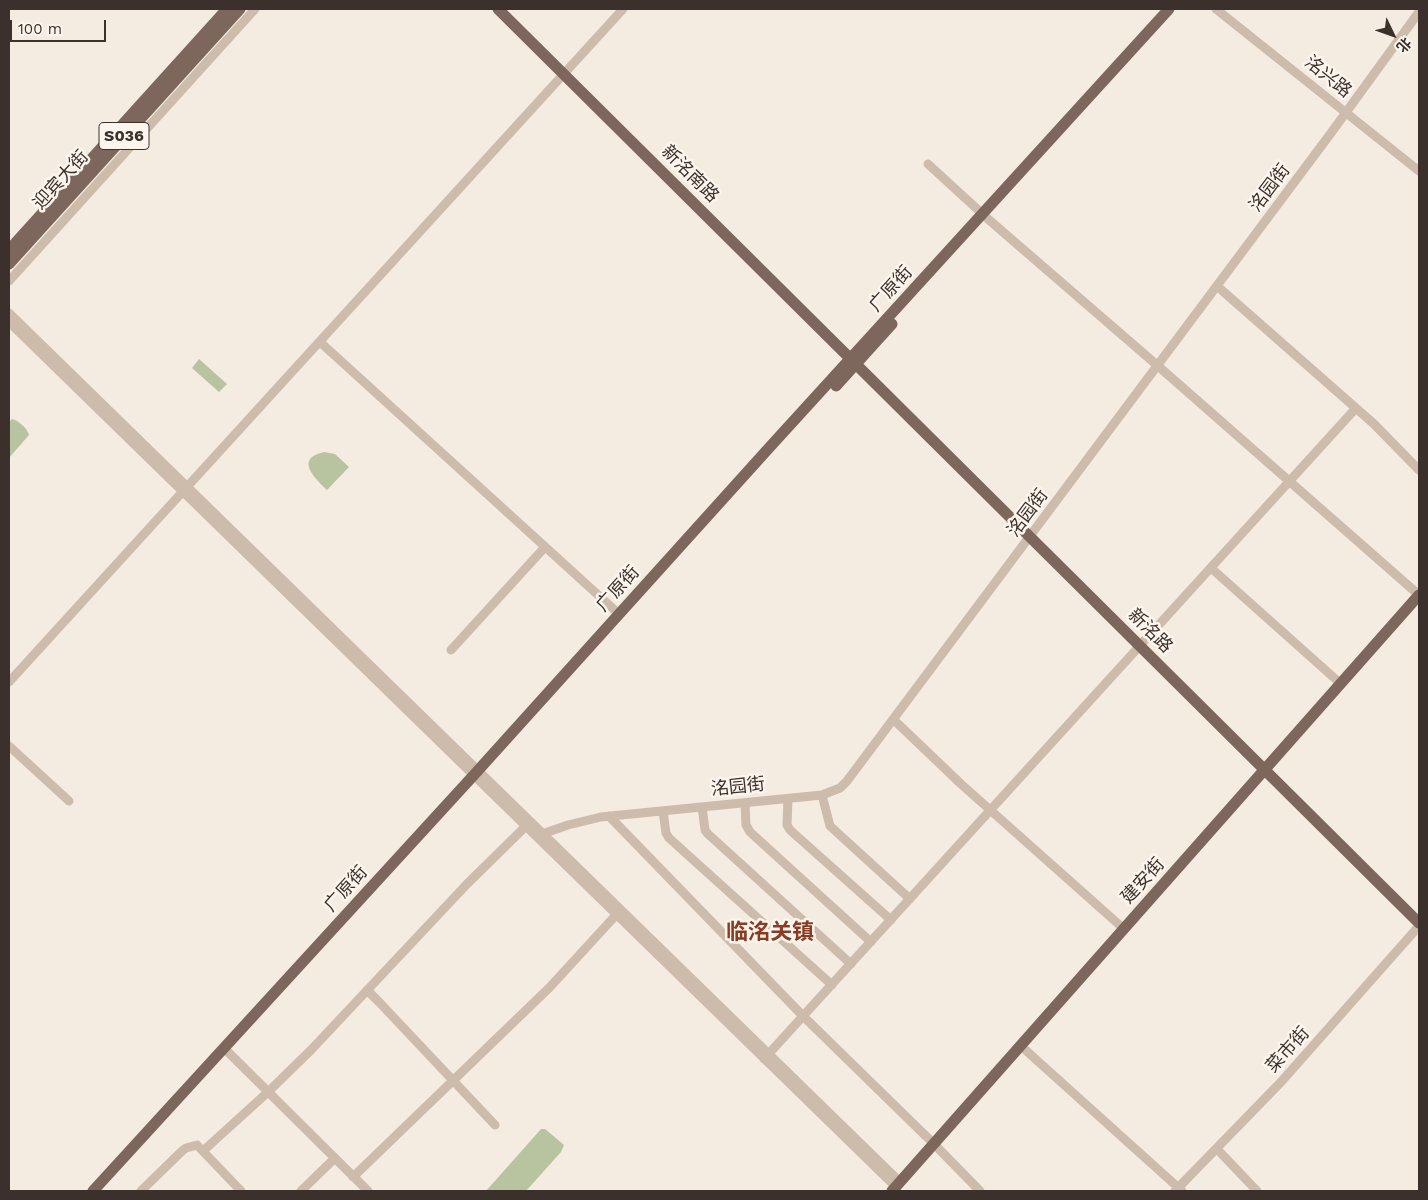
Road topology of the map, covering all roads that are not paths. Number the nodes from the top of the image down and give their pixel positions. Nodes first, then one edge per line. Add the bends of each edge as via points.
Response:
1 (227, 9) edge
2 (240, 9) edge
3 (255, 9) edge
4 (498, 9) edge
5 (509, 9) edge
6 (623, 9) edge
7 (1169, 9) edge
8 (1178, 9) edge
9 (1216, 9) edge
10 (1225, 9) edge
11 (1419, 12) edge
12 (567, 71) junction
13 (1348, 110) junction
14 (928, 164) dead end
15 (1419, 164) edge
16 (1419, 171) edge
17 (985, 216) junction
18 (9, 250) edge
19 (9, 264) edge
20 (9, 281) edge
21 (1217, 286) junction
22 (9, 313) edge
23 (9, 322) edge
24 (320, 342) junction
25 (856, 358) junction
26 (1158, 366) junction
27 (1356, 408) junction
28 (1419, 470) edge
29 (1290, 481) junction
30 (185, 490) junction
31 (1033, 534) junction
32 (545, 546) junction
33 (1211, 568) junction
34 (1419, 595) edge
35 (619, 614) junction
36 (1143, 643) junction
37 (450, 650) dead end
38 (9, 682) edge
39 (1341, 684) junction
40 (894, 720) junction
41 (9, 746) edge
42 (1267, 767) junction
43 (478, 776) junction
44 (822, 795) junction
45 (788, 798) junction
46 (69, 801) dead end
47 (745, 803) junction
48 (702, 807) junction
49 (990, 810) junction
50 (663, 811) junction
51 (609, 816) junction
52 (525, 827) junction
53 (542, 834) junction
54 (910, 899) junction
55 (1419, 913) edge
56 (616, 916) junction
57 (891, 920) junction
58 (1419, 924) edge
59 (1124, 930) junction
60 (871, 942) junction
61 (851, 964) junction
62 (832, 985) junction
63 (367, 990) junction
64 (804, 1016) junction
65 (1021, 1046) junction
66 (226, 1050) junction
67 (766, 1057) junction
68 (452, 1080) junction
69 (268, 1092) junction
70 (495, 1125) dead end
71 (934, 1144) junction
72 (1217, 1149) junction
73 (203, 1152) junction
74 (335, 1158) junction
75 (353, 1177) junction
76 (896, 1187) edge
77 (1179, 1190) edge
78 (93, 1191) edge
79 (102, 1191) edge
80 (141, 1191) edge
81 (241, 1191) edge
82 (301, 1191) edge
83 (368, 1191) edge
84 (980, 1191) edge
85 (1257, 1191) edge

1 - 18 main road, 迎宾大街 / S036
2 - 19 main road, 迎宾大街 / S036
3 - 20 street
4 - 12 main road, 新洺南路
5 - 12 main road, 新洺南路
6 - 12 street
7 - 17 main road, 广原街
8 - 17 main road, 广原街
9 - 13 street, 洺兴路
10 - 13 street, 洺兴路
11 - 13 street, 洺园街
12 - 24 street
12 - 25 main road, 新洺南路
13 - 15 street, 洺兴路
13 - 16 street, 洺兴路
13 - 21 street, 洺园街
14 - 17 street
17 - 25 main road, 广原街
17 - 26 street
21 - 26 street, 洺园街
21 - 27 street
22 - 30 street
23 - 30 street
24 - 30 street
24 - 32 street
25 - 31 main road, 新洺路
25 - 35 main road, 广原街
25 - 43 main road, 广原街
26 - 29 street
26 - 31 street, 洺园街
27 - 28 street
27 - 29 street
29 - 33 street
29 - 34 street
30 - 38 street
30 - 43 street
31 - 36 main road, 新洺路
31 - 40 street, 洺园街
32 - 35 street
32 - 37 street
33 - 36 street
33 - 39 street
34 - 39 main road, 建安街
35 - 43 main road, 广原街
36 - 42 main road, 新洺路
36 - 49 street
39 - 42 main road, 建安街
40 - 44 street, 洺园街 via 847,782
40 - 49 street
41 - 46 street
42 - 55 main road, 新洺路
42 - 58 main road, 新洺路
42 - 59 main road, 建安街
43 - 52 street
43 - 53 street
43 - 66 main road, 广原街
44 - 45 street, 洺园街
44 - 54 street via 830,826
45 - 47 street, 洺园街
45 - 57 street via 787,825 790,830
47 - 48 street, 洺园街
47 - 60 street via 746,825 750,832
48 - 50 street, 洺园街
48 - 61 street via 708,834
49 - 54 street
49 - 59 street
50 - 51 street, 洺园街
50 - 62 street via 669,838
51 - 53 street, 洺园街
51 - 64 street
52 - 56 street
52 - 63 street
53 - 67 street
54 - 57 street
56 - 67 street
56 - 68 street via 550,987
57 - 60 street
58 - 72 street, 菜市街 via 1284,1079
59 - 65 main road, 建安街
60 - 61 street
61 - 62 street
62 - 64 street
63 - 68 street
63 - 69 street
64 - 67 street
64 - 71 street
65 - 71 main road, 建安街
65 - 77 street
66 - 69 street
66 - 78 main road, 广原街
66 - 79 main road, 广原街
67 - 76 street
68 - 70 street
68 - 75 street
69 - 73 street
69 - 74 street
71 - 76 main road, 建安街
71 - 84 street
72 - 77 street, 菜市街
72 - 85 street
73 - 80 street via 197,1145 186,1148
73 - 81 street
74 - 75 street
74 - 82 street
75 - 83 street

